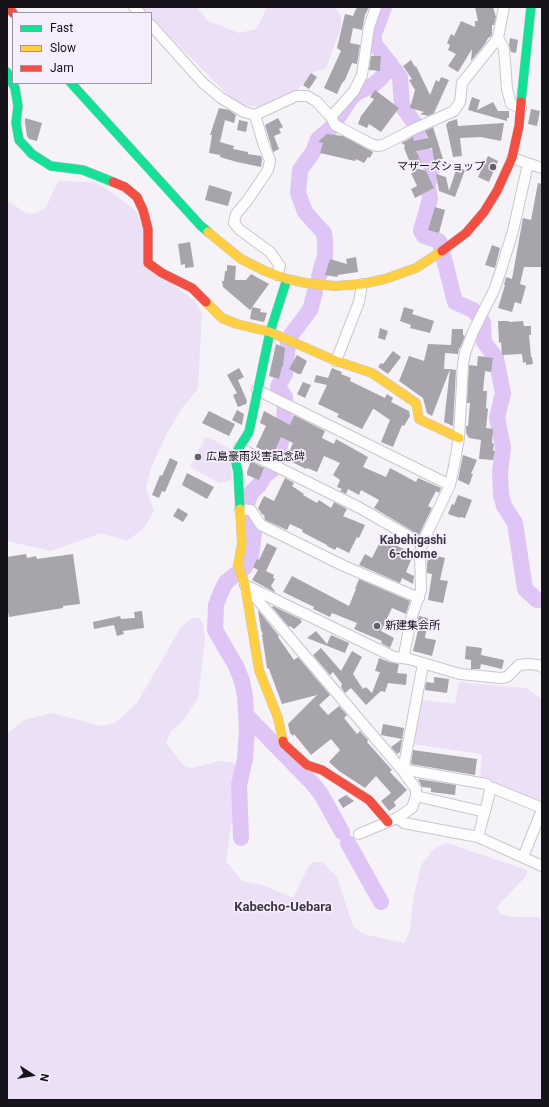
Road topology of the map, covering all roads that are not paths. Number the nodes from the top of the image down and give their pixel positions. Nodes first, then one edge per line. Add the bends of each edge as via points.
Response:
1 (376, 7) edge
2 (504, 7) edge
3 (531, 7) edge
4 (152, 26) edge
5 (498, 38) junction
6 (7, 72) edge
7 (12, 82) edge
8 (13, 84) edge
9 (72, 84) edge
10 (521, 108) junction
11 (255, 115) junction
12 (333, 121) junction
13 (512, 158) junction
14 (528, 164) junction
15 (542, 168) edge
16 (277, 275) junction
17 (287, 279) junction
18 (362, 284) junction
19 (270, 332) junction
20 (336, 361) junction
21 (257, 390) junction
22 (459, 438) junction
23 (239, 448) junction
24 (450, 485) junction
25 (244, 510) junction
26 (422, 544) junction
27 (246, 585) junction
28 (420, 598) junction
29 (405, 658) junction
30 (423, 664) junction
31 (542, 667) edge
32 (402, 771) junction
33 (491, 788) junction
34 (416, 796) junction
35 (542, 809) edge
36 (485, 812) junction
37 (393, 820) junction
38 (360, 834) dead end
39 (478, 837) junction
40 (522, 857) junction
41 (542, 866) edge

1 - 12 street via 369,27 362,75
2 - 5 street
3 - 10 street
4 - 11 street via 203,83 221,98 244,112
5 - 10 street via 504,50 507,89 511,104
5 - 12 street via 462,84 460,102 454,111 377,146 359,139
6 - 7 street
8 - 19 street via 18,106 16,123 19,140 32,154 51,166 83,170 125,187 137,197 143,210 148,229 148,263 192,288 222,318
9 - 16 street via 200,225 241,259
10 - 13 street
11 - 12 street via 296,96 307,96 316,101
11 - 16 street via 270,160 268,170 236,214 234,223 270,252 280,266
13 - 14 street
13 - 18 street via 498,191 466,233 416,268
14 - 15 street
14 - 22 street via 513,231 501,270 465,353
16 - 17 street
17 - 18 street via 335,286
17 - 19 street
18 - 20 street via 359,302
19 - 20 street
19 - 21 street
20 - 22 street via 372,374 416,403 419,419
21 - 23 street via 249,432
21 - 24 street
22 - 24 street
23 - 25 street via 235,458
23 - 26 street via 360,508
24 - 26 street
25 - 27 street via 238,565
25 - 28 street via 251,510 261,525 344,566
26 - 28 street
27 - 29 street via 394,657
27 - 32 street
27 - 37 street via 259,670 278,718 284,744 307,765 322,770 369,800
28 - 29 street via 411,620
29 - 30 street
30 - 31 street via 460,674 501,678 507,677 519,665
30 - 32 street
32 - 33 street via 486,784
32 - 34 street via 416,789
33 - 35 street
33 - 36 street
34 - 36 street
34 - 37 street via 412,808
35 - 40 street
36 - 39 street
37 - 38 street
37 - 39 street
39 - 40 street
40 - 41 street

